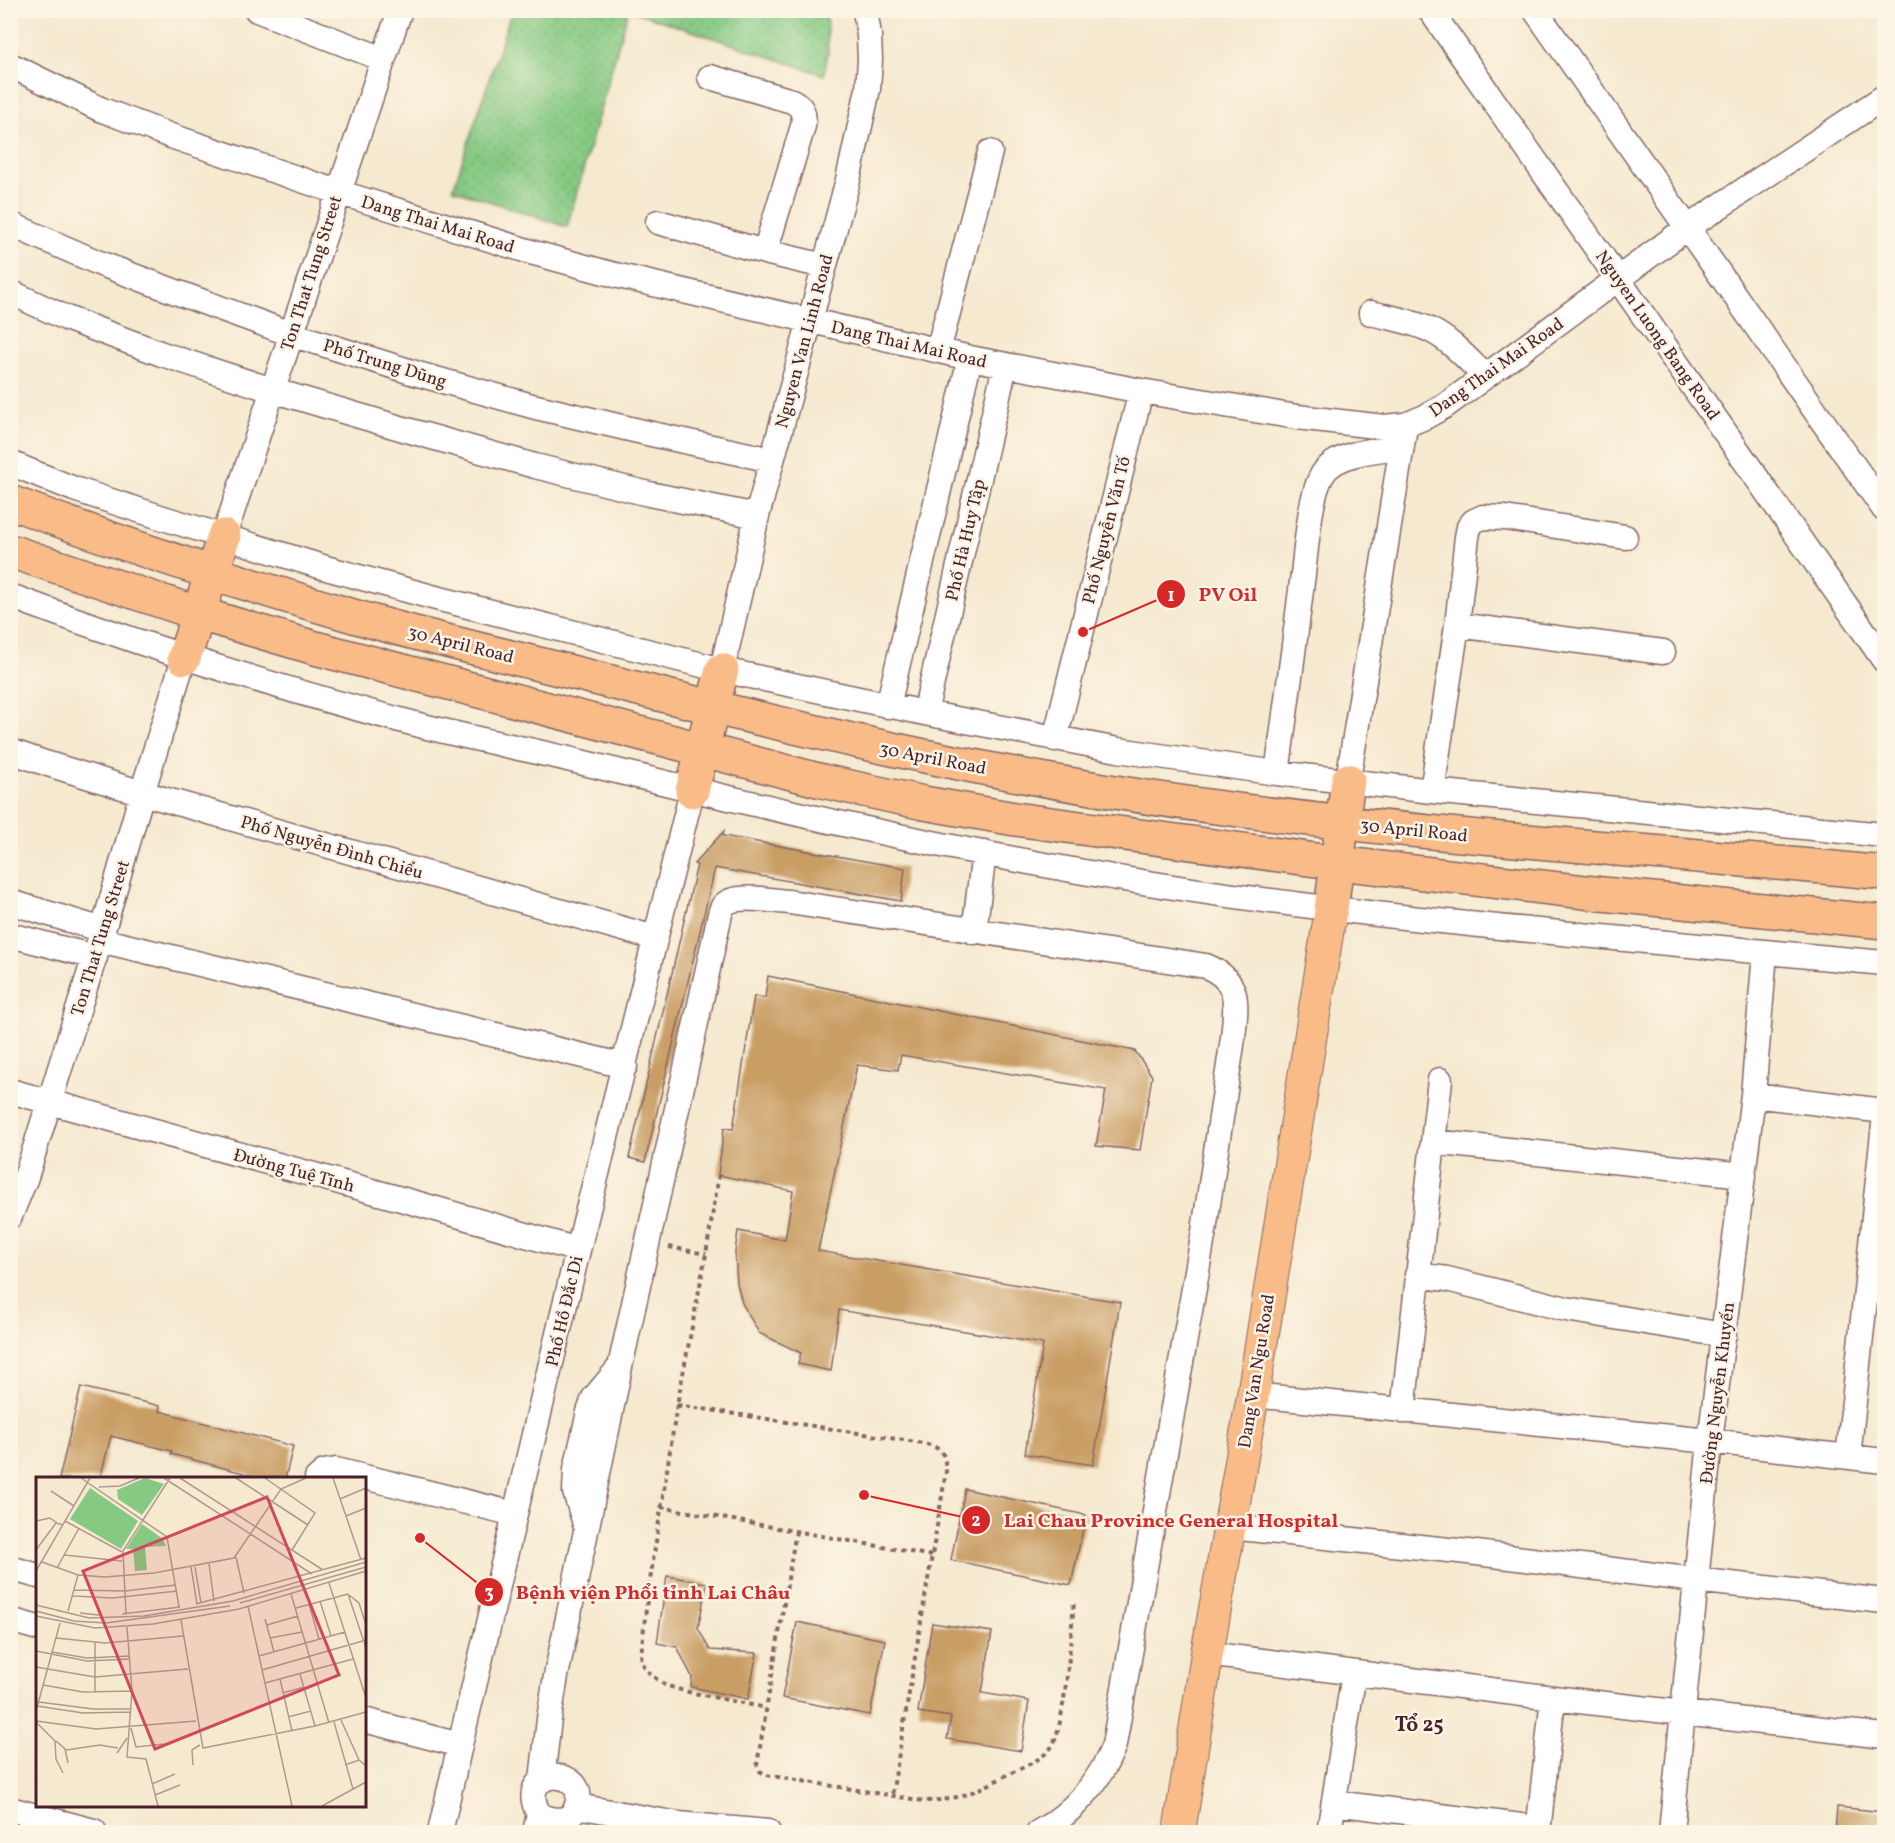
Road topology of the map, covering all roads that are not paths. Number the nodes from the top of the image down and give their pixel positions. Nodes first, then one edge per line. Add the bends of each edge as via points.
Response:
1 (257, 10) edge
2 (400, 10) edge
3 (865, 10) edge
4 (1430, 10) edge
5 (1535, 10) edge
6 (383, 59) junction
7 (10, 65) edge
8 (710, 77) dead end
9 (1884, 97) edge
10 (990, 152) dead end
11 (338, 192) junction
12 (658, 222) dead end
13 (10, 224) edge
14 (1687, 228) junction
15 (765, 252) junction
16 (824, 266) junction
17 (1619, 280) junction
18 (10, 292) edge
19 (1371, 313) dead end
20 (809, 320) junction
21 (291, 334) junction
22 (938, 351) junction
23 (970, 358) junction
24 (1005, 366) junction
25 (1485, 376) junction
26 (272, 390) junction
27 (1141, 391) junction
28 (1403, 436) junction
29 (772, 460) junction
30 (10, 463) edge
31 (10, 502) edge
32 (1884, 509) edge
33 (757, 516) junction
34 (224, 536) junction
35 (1625, 537) dead end
36 (10, 551) edge
37 (213, 574) junction
38 (10, 596) edge
39 (200, 614) junction
40 (1457, 625) junction
41 (1663, 652) dead end
42 (184, 658) junction
43 (1884, 660) edge
44 (722, 670) junction
45 (888, 706) junction
46 (713, 708) junction
47 (925, 714) junction
48 (1055, 739) junction
49 (10, 751) edge
50 (703, 751) junction
51 (1277, 773) junction
52 (1348, 780) junction
53 (692, 791) junction
54 (1432, 791) junction
55 (142, 793) junction
56 (1343, 823) junction
57 (1884, 835) edge
58 (984, 853) junction
59 (1338, 863) junction
60 (1884, 873) edge
61 (10, 902) edge
62 (1331, 909) junction
63 (1884, 922) edge
64 (974, 932) junction
65 (10, 935) edge
66 (655, 938) junction
67 (99, 942) junction
68 (1765, 953) junction
69 (1884, 963) edge
70 (625, 1066) junction
71 (1440, 1080) dead end
72 (10, 1091) edge
73 (1753, 1095) junction
74 (49, 1102) junction
75 (1884, 1111) edge
76 (1884, 1124) edge
77 (1433, 1142) junction
78 (1744, 1175) junction
79 (10, 1216) edge
80 (578, 1250) junction
81 (1417, 1275) junction
82 (1725, 1335) junction
83 (1253, 1395) junction
84 (1403, 1411) junction
85 (1710, 1441) junction
86 (1848, 1457) junction
87 (1884, 1461) edge
88 (319, 1477) edge
89 (515, 1514) junction
90 (1230, 1527) junction
91 (10, 1568) edge
92 (36, 1575) edge
93 (1695, 1580) junction
94 (1884, 1601) edge
95 (10, 1620) edge
96 (36, 1627) edge
97 (1207, 1654) junction
98 (1354, 1672) junction
99 (1554, 1698) junction
100 (1682, 1712) junction
101 (366, 1721) edge
102 (1884, 1736) edge
103 (459, 1745) junction
104 (542, 1780) junction
105 (1334, 1803) junction
106 (577, 1806) junction
107 (10, 1809) edge
108 (537, 1823) edge
109 (688, 1828) edge
110 (1538, 1830) edge
111 (94, 1831) edge
112 (440, 1833) edge
113 (768, 1833) edge
114 (1039, 1833) edge
115 (1179, 1833) edge
116 (1329, 1833) edge
117 (1671, 1833) edge

1 - 6 street
2 - 6 street, Ton That Tung Street
3 - 16 street, Nguyen Van Linh Road via 870,60 867,89 848,180
4 - 17 street, Nguyen Luong Bang Road
5 - 14 street
6 - 11 street, Ton That Tung Street
7 - 11 street, Dang Thai Mai Road via 100,109
8 - 15 street via 792,102 803,110 803,126
9 - 14 street, Dang Thai Mai Road
10 - 22 street
11 - 20 street, Dang Thai Mai Road via 545,256
11 - 21 street, Ton That Tung Street
12 - 15 street
13 - 21 street, Phố Trung Dũng via 99,263
14 - 17 street, Dang Thai Mai Road
14 - 32 street
15 - 16 street
16 - 20 street, Nguyen Van Linh Road
17 - 25 street, Dang Thai Mai Road
17 - 43 street, Nguyen Luong Bang Road
18 - 26 street via 162,354
19 - 25 street via 1431,330
20 - 22 street, Dang Thai Mai Road
20 - 29 street, Nguyen Van Linh Road
21 - 26 street, Ton That Tung Street
21 - 29 street, Phố Trung Dũng via 532,406
22 - 23 street, Dang Thai Mai Road
23 - 24 street, Dang Thai Mai Road
23 - 45 street, Phố Hà Huy Tập
24 - 27 street, Dang Thai Mai Road
24 - 47 street, Phố Hà Huy Tập
25 - 28 street, Dang Thai Mai Road
26 - 33 street via 535,466
26 - 34 street, Ton That Tung Street
27 - 28 street, Dang Thai Mai Road via 1384,427
27 - 48 street, Phố Nguyễn Văn Tố
28 - 51 street via 1337,461 1319,480
28 - 52 street
29 - 33 street, Nguyen Van Linh Road
30 - 34 street, 30 April Road via 74,489
31 - 37 highway, 30 April Road
33 - 44 street, Nguyen Van Linh Road
34 - 37 highway
34 - 44 street, 30 April Road via 421,594
35 - 40 street via 1505,518 1483,517 1474,521 1467,537
36 - 39 highway
37 - 39 highway
37 - 46 highway, 30 April Road via 371,621
38 - 42 street
39 - 42 highway
39 - 50 highway
40 - 41 street
40 - 54 street
42 - 53 street via 423,726
42 - 55 street, Ton That Tung Street
44 - 45 street, 30 April Road
44 - 46 highway
45 - 47 street, 30 April Road
46 - 50 highway
46 - 56 highway, 30 April Road via 862,743 1124,794
47 - 48 street, 30 April Road
48 - 51 street, 30 April Road
49 - 55 street, Phố Nguyễn Đình Chiểu
50 - 53 highway
50 - 59 highway via 935,805
51 - 52 street, 30 April Road
52 - 54 street, 30 April Road
52 - 56 highway
53 - 58 street
53 - 66 street, Phố Hồ Đắc Di
54 - 57 street, 30 April Road
55 - 66 street, Phố Nguyễn Đình Chiểu
55 - 67 street, Ton That Tung Street
56 - 59 highway
56 - 60 highway, 30 April Road
58 - 62 street via 1148,883
58 - 64 street
59 - 62 highway
59 - 63 highway
61 - 67 street
62 - 68 street
62 - 83 main road, Dang Van Ngu Road
64 - 104 street via 789,902 747,899 725,904 620,1367 556,1676
64 - 114 street via 1206,966 1227,978 1236,1006 1200,1255 1114,1745 1107,1764 1085,1795
65 - 67 street
66 - 70 street, Phố Hồ Đắc Di
67 - 70 street
67 - 74 street, Ton That Tung Street
68 - 69 street
68 - 73 street, Đường Nguyễn Khuyến
70 - 80 street, Phố Hồ Đắc Di
71 - 77 street
72 - 74 street, Đường Tuệ Tĩnh
73 - 75 street
73 - 78 street, Đường Nguyễn Khuyến
74 - 79 street, Ton That Tung Street
74 - 80 street, Đường Tuệ Tĩnh
76 - 86 street
77 - 78 street
77 - 81 street
78 - 82 street, Đường Nguyễn Khuyến
80 - 89 street, Phố Hồ Đắc Di
81 - 82 street via 1566,1309
81 - 84 street
82 - 85 street, Đường Nguyễn Khuyến
83 - 84 street
83 - 90 main road, Dang Van Ngu Road
84 - 85 street
85 - 86 street
85 - 93 street, Đường Nguyễn Khuyến
86 - 87 street
88 - 89 street via 324,1472 343,1471
89 - 103 street, Phố Hồ Đắc Di
90 - 93 street
90 - 97 main road, Dang Van Ngu Road
91 - 92 street
93 - 94 street
93 - 100 street, Đường Nguyễn Khuyến
95 - 96 street
97 - 98 street
97 - 115 main road, Dang Van Ngu Road
98 - 99 street
98 - 105 street
99 - 100 street
99 - 110 street
100 - 102 street
100 - 117 street, Đường Nguyễn Khuyến
101 - 103 street
103 - 112 street, Phố Hồ Đắc Di
104 - 106 street via 564,1777 574,1784 579,1795
104 - 108 street via 534,1790
105 - 110 street
105 - 116 street
106 - 108 street via 571,1816 560,1821
106 - 109 street
107 - 111 street
109 - 113 street

